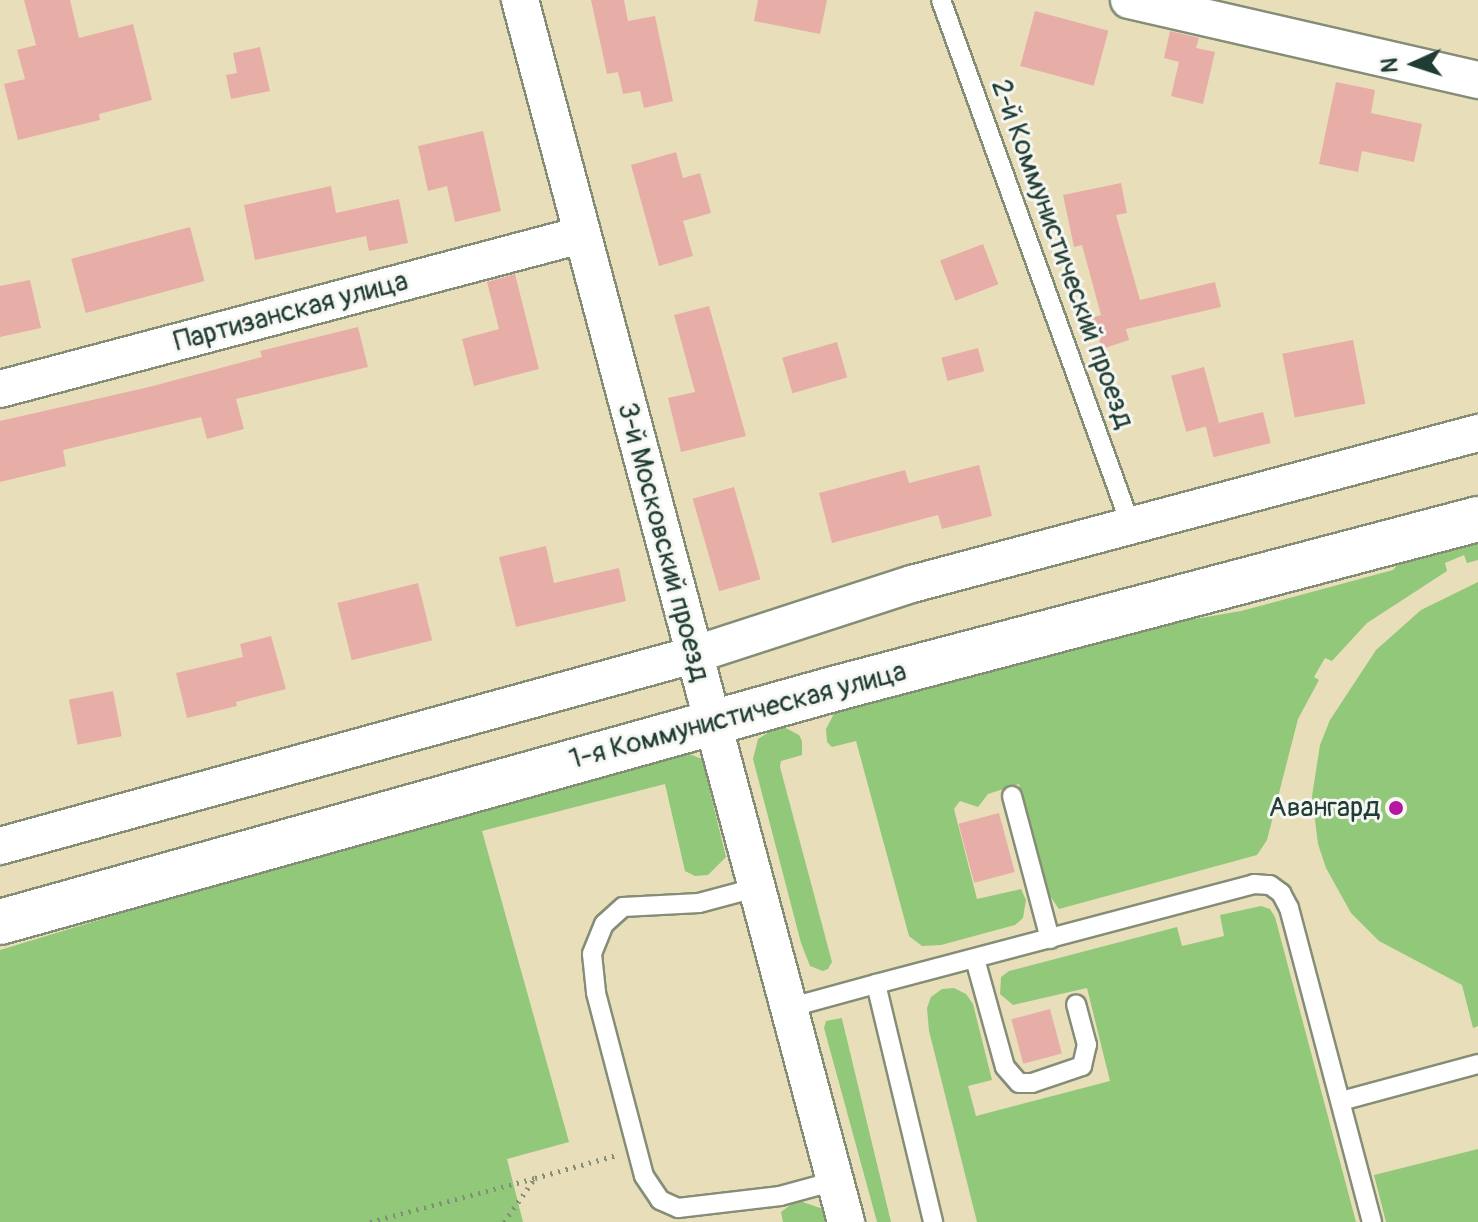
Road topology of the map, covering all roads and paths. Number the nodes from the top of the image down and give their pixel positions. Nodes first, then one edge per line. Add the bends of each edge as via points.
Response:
1 (520, 0) edge
2 (941, 0) edge
3 (1129, 0) edge
4 (1478, 80) edge
5 (581, 235) junction
6 (0, 389) edge
7 (1478, 433) edge
8 (1478, 519) edge
9 (1131, 526) junction
10 (693, 655) junction
11 (711, 723) junction
12 (1012, 796) dead end
13 (0, 846) edge
14 (755, 888) junction
15 (0, 922) edge
16 (1050, 939) junction
17 (975, 959) junction
18 (876, 984) junction
19 (1076, 1004) dead end
20 (788, 1008) junction
21 (1478, 1064) edge
22 (1341, 1101) junction
23 (637, 1149) junction
24 (535, 1178) junction
25 (835, 1181) junction
26 (370, 1222) edge
27 (504, 1222) edge
28 (846, 1222) edge
29 (933, 1222) edge
30 (1372, 1222) edge

1 - 5 street, 3-й Московский проезд
2 - 9 lane, 2-й Коммунистический проезд
3 - 4 street
5 - 6 street, Партизанская улица
5 - 10 street, 3-й Московский проезд
7 - 9 street
8 - 11 street, 1-я Коммунистическая улица
9 - 10 street via 912,584
10 - 11 street, 3-й Московский проезд
10 - 13 street
11 - 14 street, 3-й Московский проезд
11 - 15 street, 1-я Коммунистическая улица
12 - 16 lane
14 - 20 street, 3-й Московский проезд
14 - 23 lane via 699,903 623,907 604,924 592,954 596,993
16 - 17 lane
16 - 22 lane via 1254,884 1276,889 1289,908
17 - 18 lane
17 - 19 lane via 1005,1067 1019,1083 1082,1066 1087,1045
18 - 20 lane
18 - 29 lane
20 - 25 street, 3-й Московский проезд
21 - 22 lane
22 - 30 lane
23 - 24 path
23 - 25 lane via 644,1176 660,1200 678,1208 780,1196
24 - 26 path
24 - 27 path
25 - 28 street, 3-й Московский проезд

